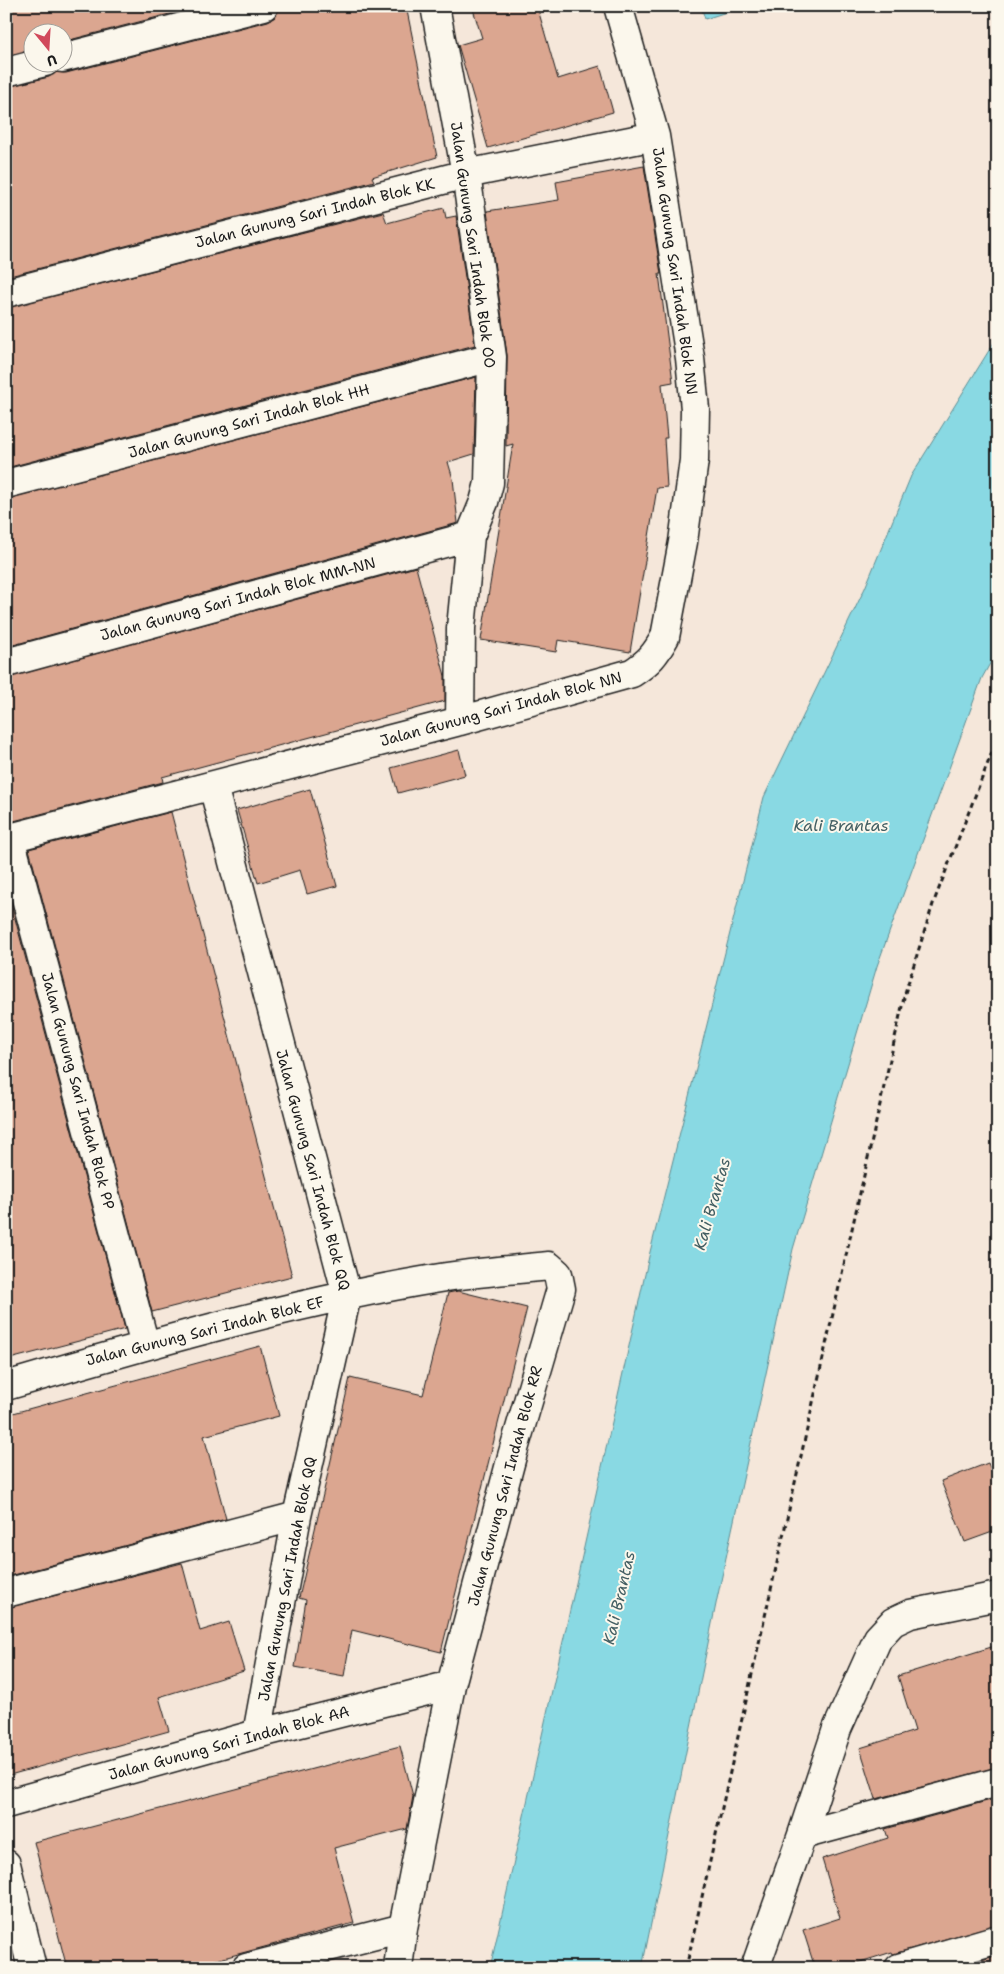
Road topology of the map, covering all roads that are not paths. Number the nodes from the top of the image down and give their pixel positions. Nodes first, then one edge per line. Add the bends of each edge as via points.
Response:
1 (264, 6) edge
2 (435, 6) edge
3 (618, 6) edge
4 (72, 55) edge
5 (22, 68) edge
6 (6, 72) edge
7 (655, 136) junction
8 (466, 174) junction
9 (6, 293) edge
10 (492, 357) junction
11 (6, 484) edge
12 (470, 536) junction
13 (6, 663) edge
14 (460, 721) junction
15 (213, 786) junction
16 (8, 839) edge
17 (558, 1279) joint
18 (347, 1295) junction
19 (145, 1345) junction
20 (6, 1386) edge
21 (297, 1516) junction
22 (6, 1593) edge
23 (998, 1596) edge
24 (451, 1685) junction
25 (257, 1734) junction
26 (998, 1782) edge
27 (6, 1804) edge
28 (802, 1835) junction
29 (6, 1864) edge
30 (403, 1928) junction
31 (998, 1939) edge
32 (32, 1968) edge
33 (246, 1968) edge
34 (398, 1968) edge
35 (755, 1968) edge
36 (899, 1968) edge

1 - 4 street
2 - 8 street, Jalan Gunung Sari Indah Blok OO
3 - 7 street, Jalan Gunung Sari Indah Blok NN
5 - 6 street
7 - 8 street, Jalan Gunung Sari Indah Blok KK
7 - 14 street, Jalan Gunung Sari Indah Blok NN via 695,409 694,460 665,638 650,662 632,673
8 - 9 street, Jalan Gunung Sari Indah Blok KK
8 - 10 street, Jalan Gunung Sari Indah Blok OO
10 - 11 street, Jalan Gunung Sari Indah Blok HH
10 - 12 street, Jalan Gunung Sari Indah Blok OO via 489,482
12 - 13 street, Jalan Gunung Sari Indah Blok MM-NN
12 - 14 street, Jalan Gunung Sari Indah Blok OO via 461,628
14 - 15 street, Jalan Gunung Sari Indah Blok NN
15 - 16 street, Jalan Gunung Sari Indah Blok NN
15 - 18 street, Jalan Gunung Sari Indah Blok QQ
16 - 19 street, Jalan Gunung Sari Indah Blok PP
17 - 18 street, Jalan Gunung Sari Indah Blok EF via 549,1266 442,1278
17 - 24 street, Jalan Gunung Sari Indah Blok RR
18 - 19 street, Jalan Gunung Sari Indah Blok EF
18 - 21 street, Jalan Gunung Sari Indah Blok QQ
19 - 20 street, Jalan Gunung Sari Indah Blok EF
21 - 22 street
21 - 25 street, Jalan Gunung Sari Indah Blok QQ
23 - 28 street via 910,1614 893,1622 878,1638 836,1729
24 - 25 street, Jalan Gunung Sari Indah Blok AA
24 - 30 street, Jalan Gunung Sari Indah Blok RR
25 - 27 street, Jalan Gunung Sari Indah Blok AA
26 - 28 street
28 - 35 street
29 - 32 street
30 - 33 street
30 - 34 street, Jalan Gunung Sari Indah Blok RR
31 - 36 street

